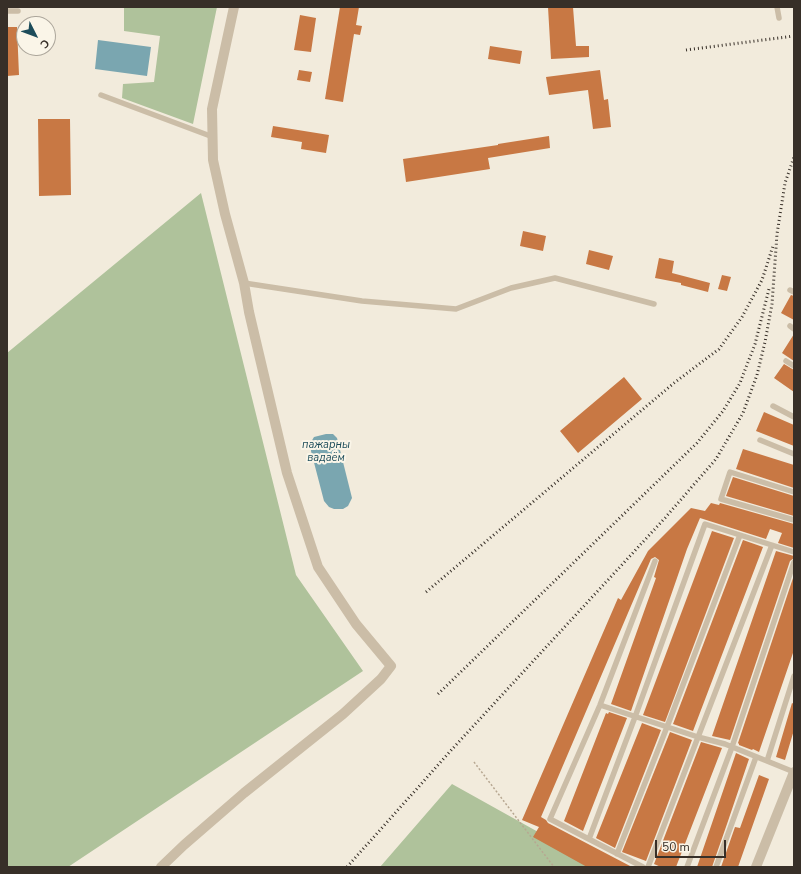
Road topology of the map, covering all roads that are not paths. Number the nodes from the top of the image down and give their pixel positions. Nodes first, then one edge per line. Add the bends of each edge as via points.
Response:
1 (234, 7) edge
2 (776, 7) edge
3 (7, 11) edge
4 (18, 11) dead end
5 (779, 18) dead end
6 (101, 95) dead end
7 (213, 137) junction
8 (244, 283) junction
9 (654, 304) dead end
10 (786, 361) dead end
11 (794, 366) edge
12 (773, 406) dead end
13 (794, 417) edge
14 (760, 440) dead end
15 (794, 454) edge
16 (794, 492) edge
17 (794, 520) edge
18 (740, 535) junction
19 (772, 545) junction
20 (794, 552) edge
21 (655, 561) dead end
22 (794, 562) edge
23 (794, 676) edge
24 (600, 706) junction
25 (635, 717) junction
26 (667, 727) junction
27 (698, 737) junction
28 (732, 747) junction
29 (756, 757) junction
30 (767, 761) junction
31 (794, 772) edge
32 (589, 838) junction
33 (617, 854) junction
34 (161, 867) edge
35 (643, 867) edge
36 (648, 867) edge
37 (687, 867) edge
38 (716, 867) edge
39 (756, 867) edge

1 - 7 street via 212,109
2 - 5 lane
3 - 4 lane
6 - 7 lane
7 - 8 street via 213,160
8 - 9 lane via 362,301 456,309 511,288 555,278
8 - 34 street via 287,472 318,567 356,624 391,666 381,679 343,714 244,793
10 - 11 lane
12 - 13 lane
14 - 15 lane
16 - 17 lane via 730,472 721,499
18 - 19 lane
18 - 25 lane via 705,524
18 - 26 lane
19 - 20 lane
19 - 27 lane
21 - 24 lane
22 - 28 lane
23 - 30 lane
24 - 25 lane
24 - 32 lane via 550,819
25 - 26 lane
25 - 32 lane
26 - 27 lane
26 - 33 lane
27 - 28 lane
27 - 36 lane
28 - 29 lane
28 - 37 lane
29 - 30 lane
29 - 38 lane
30 - 31 lane
31 - 39 street
32 - 33 lane
33 - 35 lane

